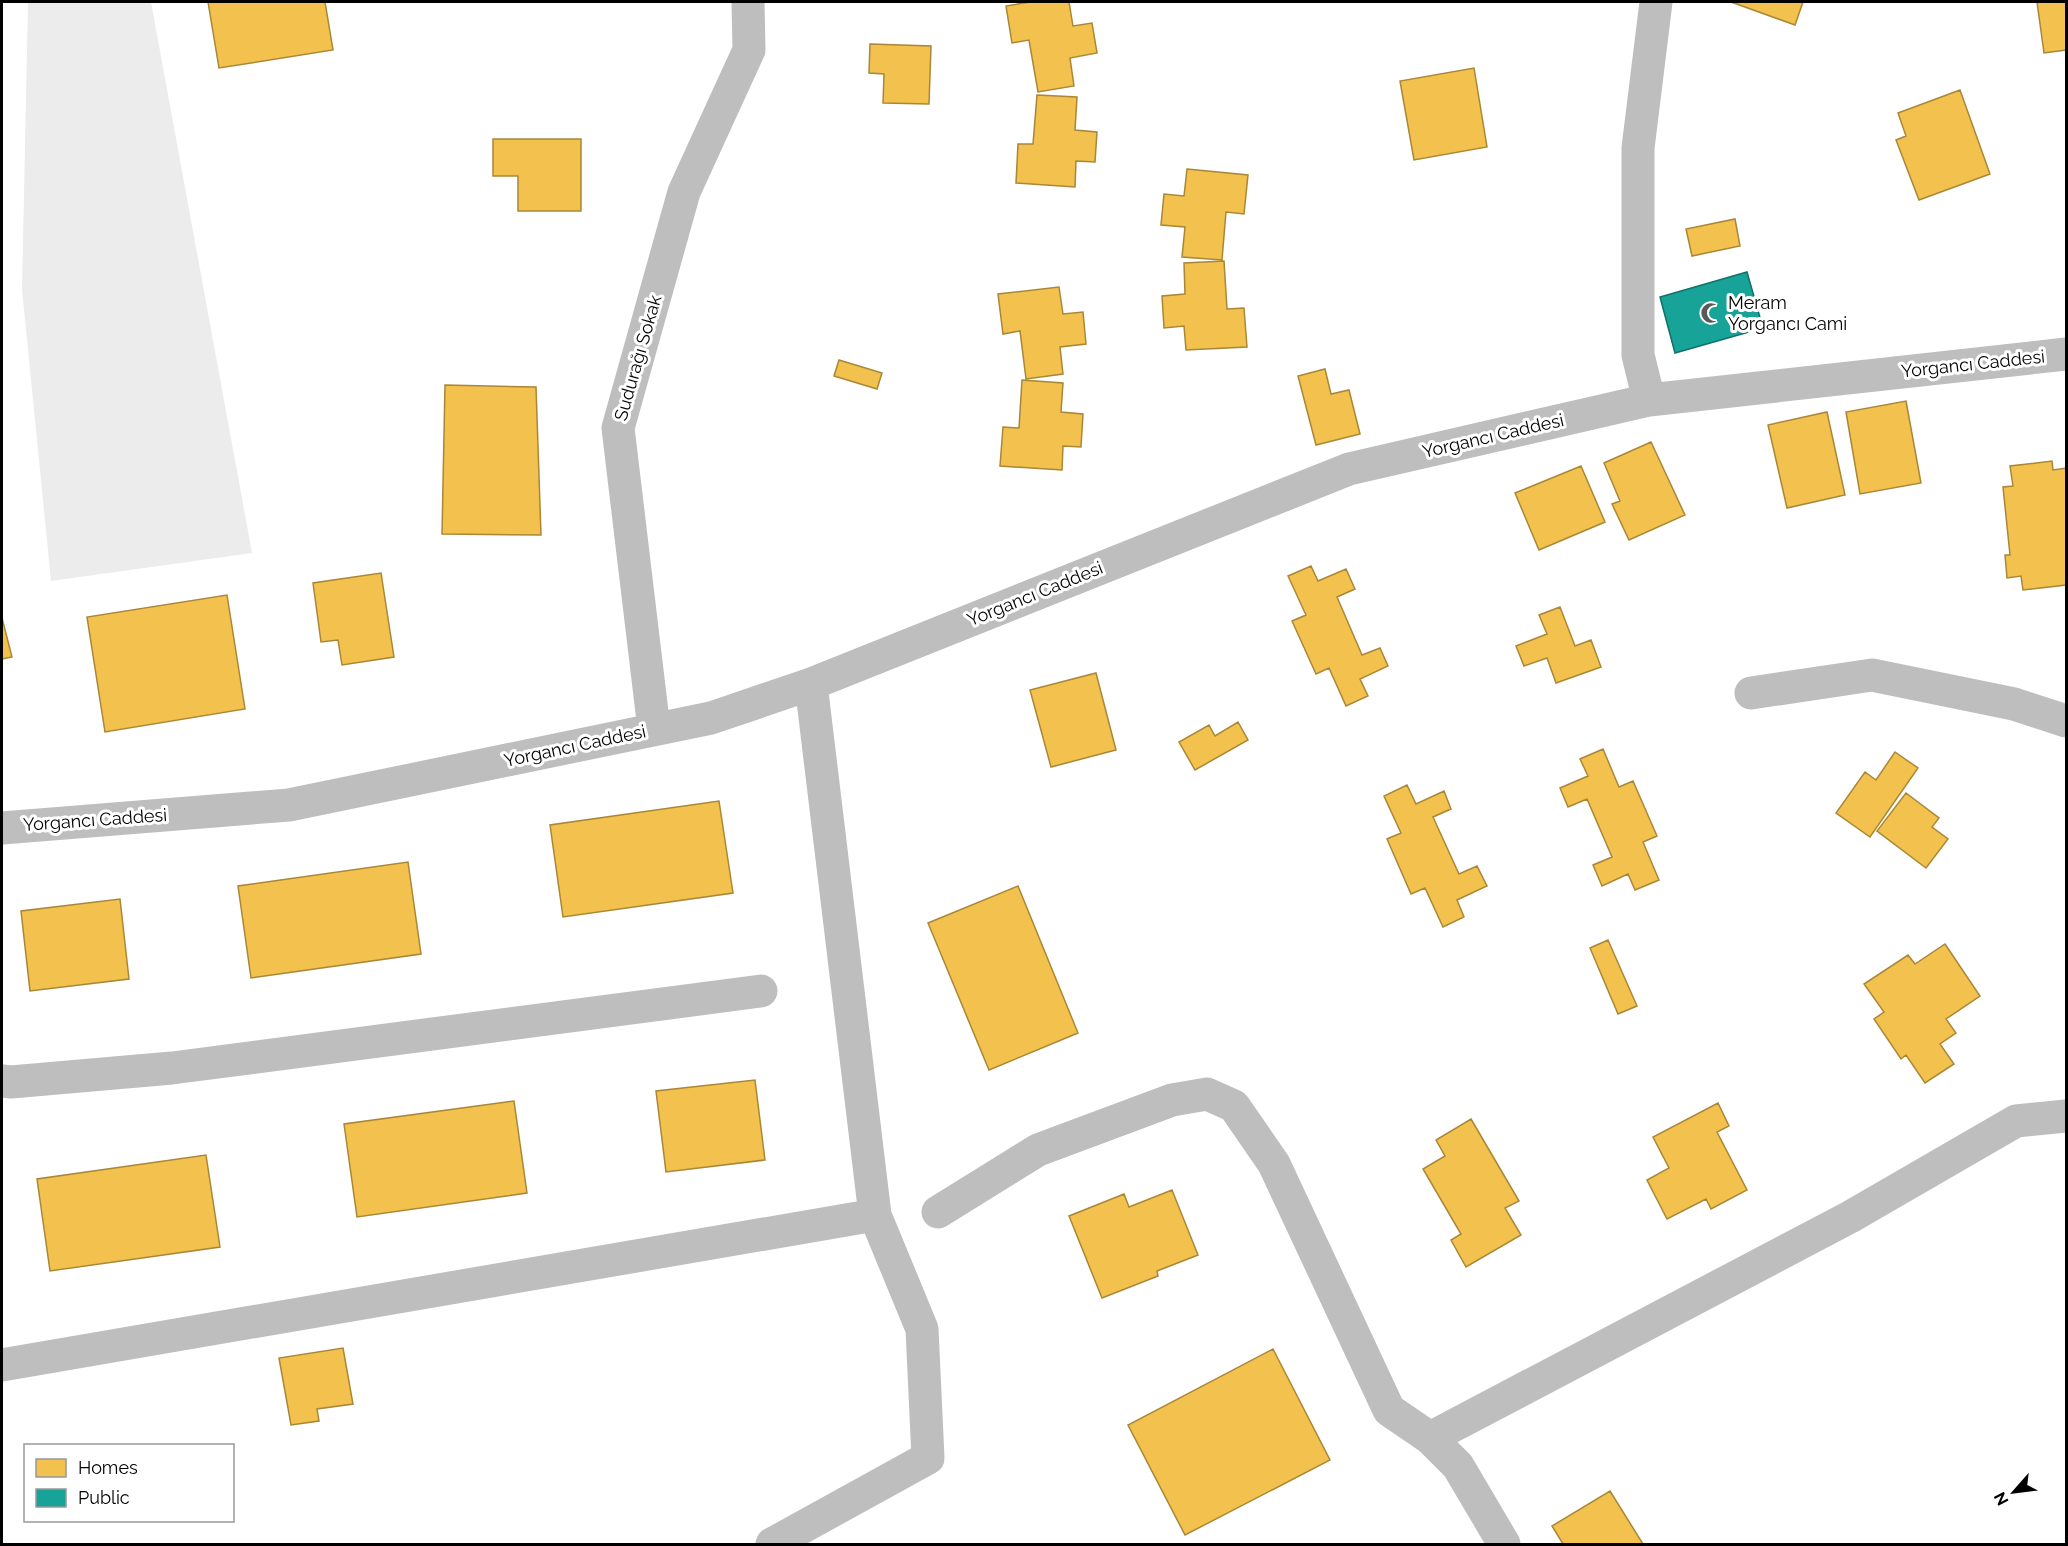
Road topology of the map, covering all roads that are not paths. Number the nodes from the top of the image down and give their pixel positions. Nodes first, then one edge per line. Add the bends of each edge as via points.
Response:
1 (748, 2) edge
2 (1656, 2) edge
3 (2067, 354) edge
4 (1649, 400) junction
5 (811, 684) junction
6 (1751, 693) dead end
7 (2067, 721) edge
8 (654, 729) junction
9 (2, 828) edge
10 (761, 991) dead end
11 (2, 1081) edge
12 (2067, 1116) edge
13 (938, 1212) dead end
14 (874, 1215) junction
15 (2, 1365) edge
16 (1430, 1438) junction
17 (772, 1545) edge
18 (1504, 1545) edge

1 - 8 street, Sudurağı Sokak via 749,50 684,192 618,428
2 - 4 street via 1638,148 1638,355
3 - 4 street, Yorgancı Caddesi
4 - 5 street, Yorgancı Caddesi via 1349,469
5 - 8 street, Yorgancı Caddesi via 711,718
5 - 14 street
6 - 7 street via 1872,675 2014,704
8 - 9 street, Yorgancı Caddesi via 289,805
10 - 11 street via 172,1068
12 - 16 street via 2016,1121 1850,1217
13 - 16 street via 1038,1150 1172,1100 1207,1094 1234,1106 1274,1164 1389,1410
14 - 15 street
14 - 17 street via 922,1329 928,1458
16 - 18 street via 1458,1466

